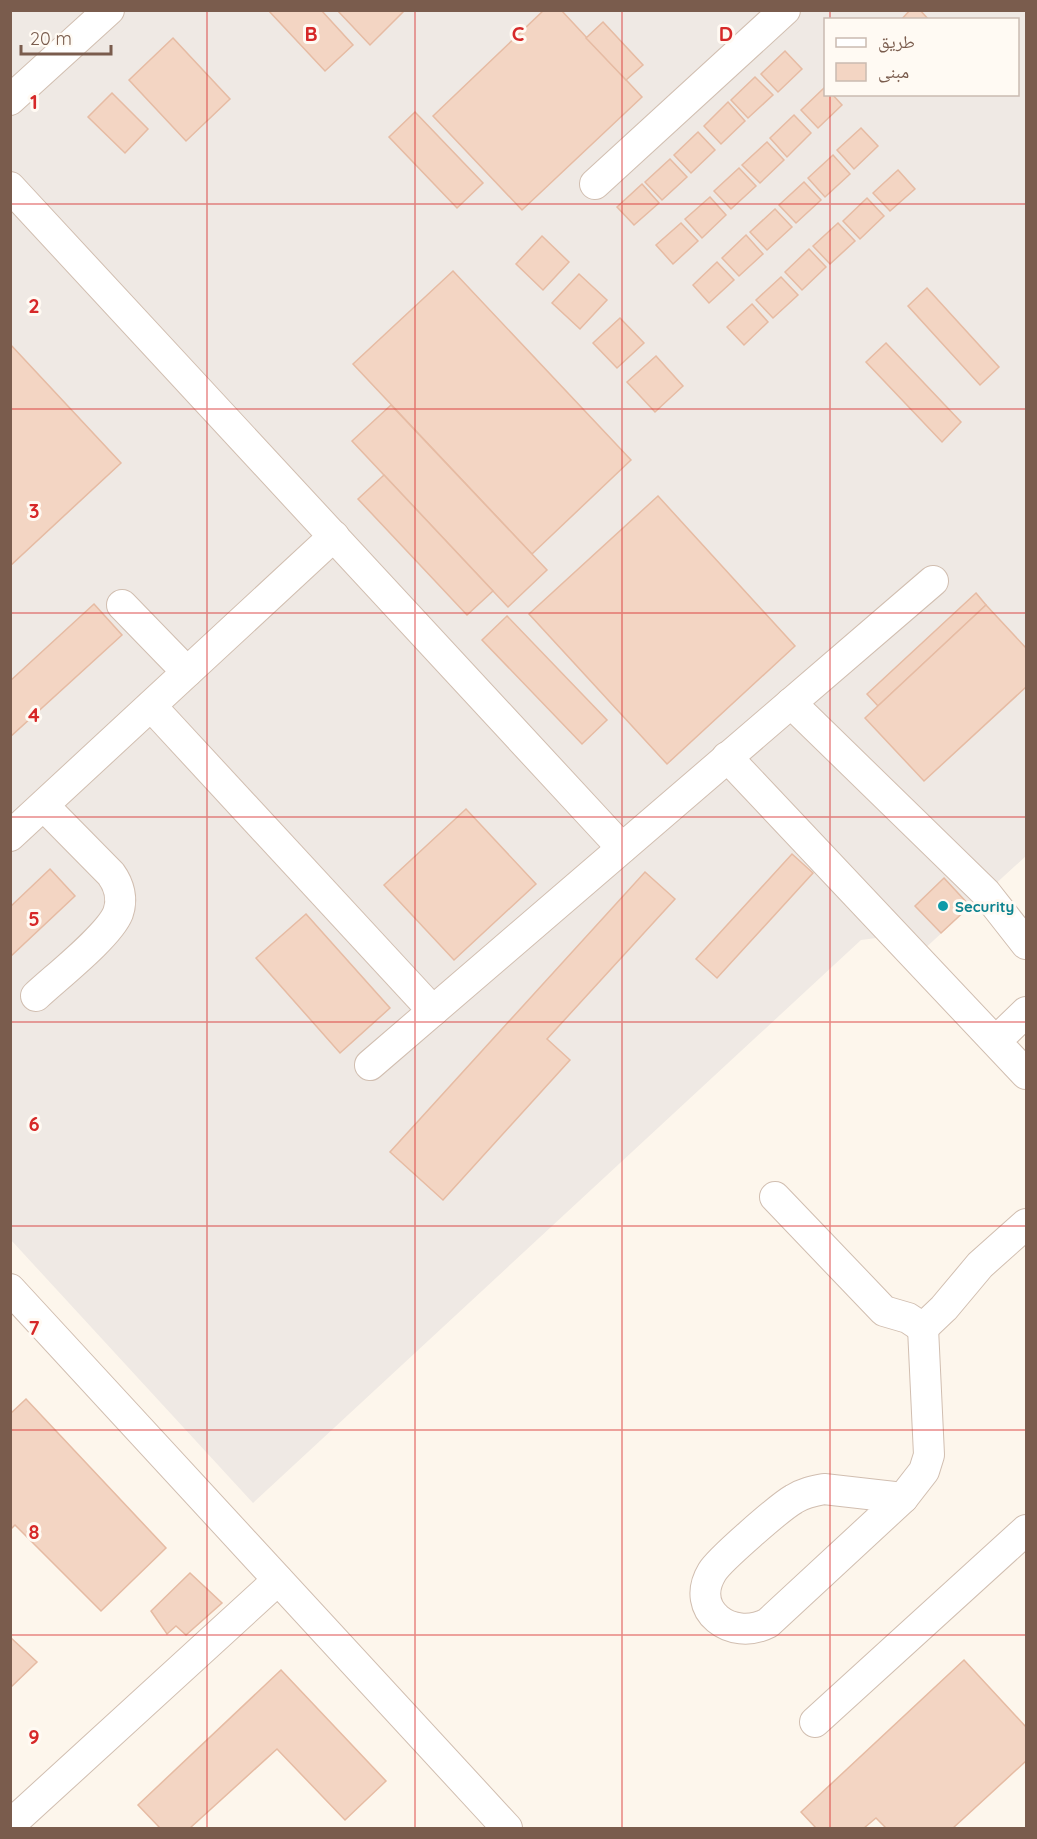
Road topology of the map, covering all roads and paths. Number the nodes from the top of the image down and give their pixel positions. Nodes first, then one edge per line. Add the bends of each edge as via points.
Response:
1 (109, 10) edge
2 (785, 10) edge
3 (10, 100) edge
4 (595, 184) dead end
5 (10, 187) edge
6 (334, 536) junction
7 (933, 581) dead end
8 (122, 605) dead end
9 (187, 672) junction
10 (791, 703) junction
11 (151, 706) junction
12 (727, 757) junction
13 (44, 806) junction
14 (10, 836) edge
15 (622, 848) junction
16 (1026, 944) edge
17 (36, 996) dead end
18 (433, 1011) junction
19 (1026, 1012) edge
20 (996, 1041) junction
21 (370, 1065) dead end
22 (1026, 1074) edge
23 (775, 1197) dead end
24 (1026, 1224) edge
25 (10, 1289) edge
26 (923, 1328) junction
27 (903, 1498) junction
28 (1026, 1530) edge
29 (278, 1580) junction
30 (815, 1722) dead end
31 (10, 1826) edge
32 (507, 1828) edge

1 - 3 street
2 - 4 street
5 - 6 street
6 - 9 street
6 - 15 street
7 - 10 street
8 - 9 street
9 - 11 street
10 - 12 street
10 - 16 street via 986,893
11 - 13 street
11 - 18 street
12 - 15 street
12 - 20 street
13 - 14 street
13 - 17 street via 111,874 117,882 120,902 114,922
15 - 18 street
18 - 21 street
19 - 20 street
20 - 22 street
23 - 26 street via 884,1311 908,1318
24 - 26 street via 980,1265
25 - 29 street
26 - 27 street via 928,1455 924,1471
27 - 27 street via 768,1623 737,1630 718,1620 711,1610 707,1597 712,1572 792,1500 824,1489
28 - 30 street
29 - 31 street
29 - 32 street

